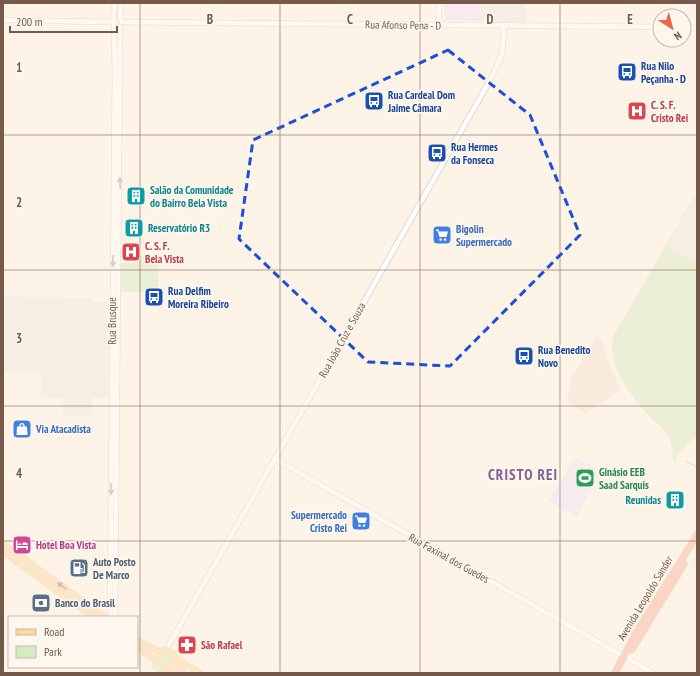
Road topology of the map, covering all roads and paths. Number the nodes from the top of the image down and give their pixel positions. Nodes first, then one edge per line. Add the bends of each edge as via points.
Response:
1 (115, 3) edge
2 (120, 3) edge
3 (439, 3) edge
4 (3, 20) edge
5 (117, 22) junction
6 (439, 25) junction
7 (504, 26) junction
8 (652, 28) edge
9 (274, 459) junction
10 (697, 535) edge
11 (3, 544) edge
12 (697, 544) edge
13 (3, 552) edge
14 (78, 598) junction
15 (113, 599) junction
16 (74, 603) junction
17 (92, 616) edge
18 (104, 616) edge
19 (110, 616) edge
20 (115, 616) edge
21 (138, 640) edge
22 (138, 648) edge
23 (163, 651) junction
24 (625, 654) junction
25 (174, 659) junction
26 (158, 661) junction
27 (166, 667) junction
28 (174, 673) edge
29 (184, 673) edge
30 (200, 673) edge
31 (616, 673) edge
32 (653, 673) edge

1 - 5 street, Rua Brusque
2 - 5 street, Rua Brusque
3 - 6 street
4 - 5 street, Rua Afonso Pena - D
5 - 6 street, Rua Afonso Pena - D
5 - 15 street, Rua Brusque
6 - 7 street, Rua Afonso Pena - D
7 - 8 street, Rua Afonso Pena - D
7 - 9 street, Rua João Cruz e Souza via 502,54 493,75
9 - 23 street, Rua João Cruz e Souza
9 - 24 street, Rua Faxinal dos Guedes
10 - 24 highway, Avenida Leopoldo Sander
14 -> 11 main road
12 - 24 highway, Avenida Leopoldo Sander via 630,653
13 - 16 main road
14 - 16 main road
14 - 18 main road
15 - 19 street, Rua Brusque
15 - 20 street, Rua Brusque
16 - 17 main road
21 - 23 main road
22 - 26 main road
23 - 25 main road via 173,654
23 - 26 main road
24 - 31 highway, Avenida Leopoldo Sander
24 - 32 street, Rua Faxinal dos Guedes via 630,660
25 - 27 main road
25 - 29 main road
25 - 30 main road
26 - 27 main road
27 - 28 main road

